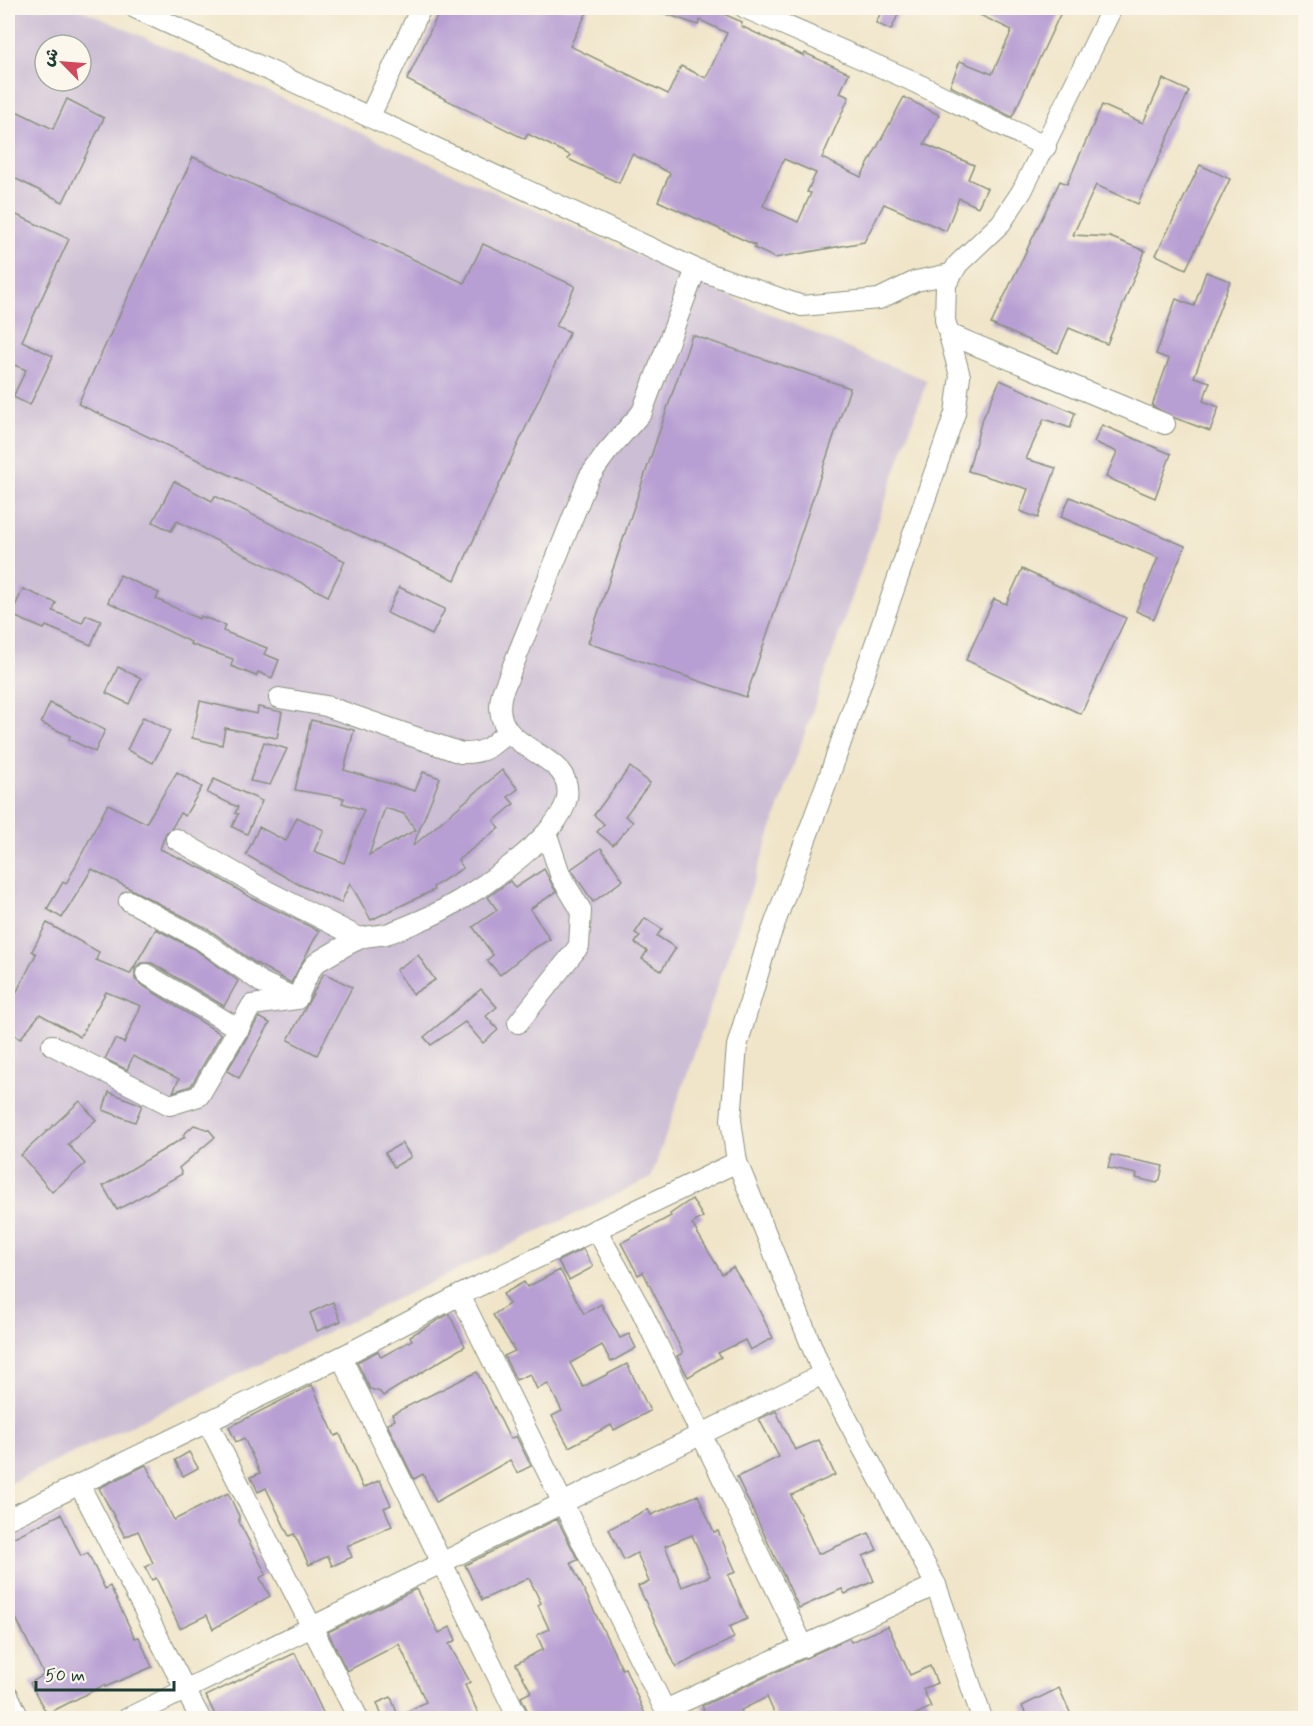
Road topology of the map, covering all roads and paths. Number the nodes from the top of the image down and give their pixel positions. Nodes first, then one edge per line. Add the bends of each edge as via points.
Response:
1 (135, 8) edge
2 (421, 8) edge
3 (745, 8) edge
4 (1112, 8) edge
5 (370, 116) junction
6 (1046, 147) junction
7 (696, 269) junction
8 (950, 274) junction
9 (949, 333) junction
10 (1165, 424) dead end
11 (279, 698) dead end
12 (507, 732) junction
13 (547, 835) junction
14 (176, 839) dead end
15 (129, 901) dead end
16 (360, 938) junction
17 (146, 974) dead end
18 (297, 999) junction
19 (518, 1023) dead end
20 (239, 1029) junction
21 (52, 1046) dead end
22 (737, 1162) junction
23 (596, 1229) junction
24 (460, 1295) junction
25 (341, 1357) junction
26 (823, 1374) junction
27 (207, 1421) junction
28 (702, 1434) junction
29 (80, 1486) junction
30 (564, 1502) junction
31 (8, 1519) edge
32 (440, 1564) junction
33 (936, 1585) junction
34 (313, 1627) junction
35 (804, 1647) junction
36 (186, 1690) junction
37 (8, 1695) edge
38 (667, 1714) edge
39 (974, 1716) edge
40 (19, 1719) edge
41 (128, 1719) edge
42 (200, 1719) edge
43 (358, 1719) edge
44 (518, 1719) edge

1 - 5 street
2 - 5 street
3 - 6 street via 908,79
4 - 6 street
5 - 7 street
6 - 8 street via 1006,217
7 - 8 street via 802,306 879,299 916,281
7 - 12 street via 642,412 589,477 502,693 498,709
8 - 9 street via 944,293
9 - 10 street
9 - 22 street via 960,376 955,413 773,928 737,1046 731,1120
11 - 12 street via 326,706 461,753 489,750
12 - 13 street via 553,764 566,781 567,799
13 - 16 street via 463,898 386,934
13 - 19 street via 561,878 581,910 579,946
14 - 16 street
15 - 18 street via 202,940 261,982
16 - 18 street via 317,962
17 - 20 street
18 - 20 street via 252,1005
20 - 21 street via 199,1096 170,1105
22 - 23 street
22 - 26 street
23 - 24 street
23 - 28 street via 642,1310
24 - 25 street
24 - 30 street
25 - 27 street
25 - 32 street
26 - 28 street
26 - 33 street
27 - 29 street
27 - 34 street
28 - 30 street
28 - 35 street
29 - 31 street
29 - 36 street
30 - 32 street
30 - 38 street
32 - 34 street
32 - 44 street
33 - 35 street
33 - 39 street
34 - 36 street
34 - 43 street
35 - 38 street
36 - 41 street
36 - 42 street
37 - 40 street

